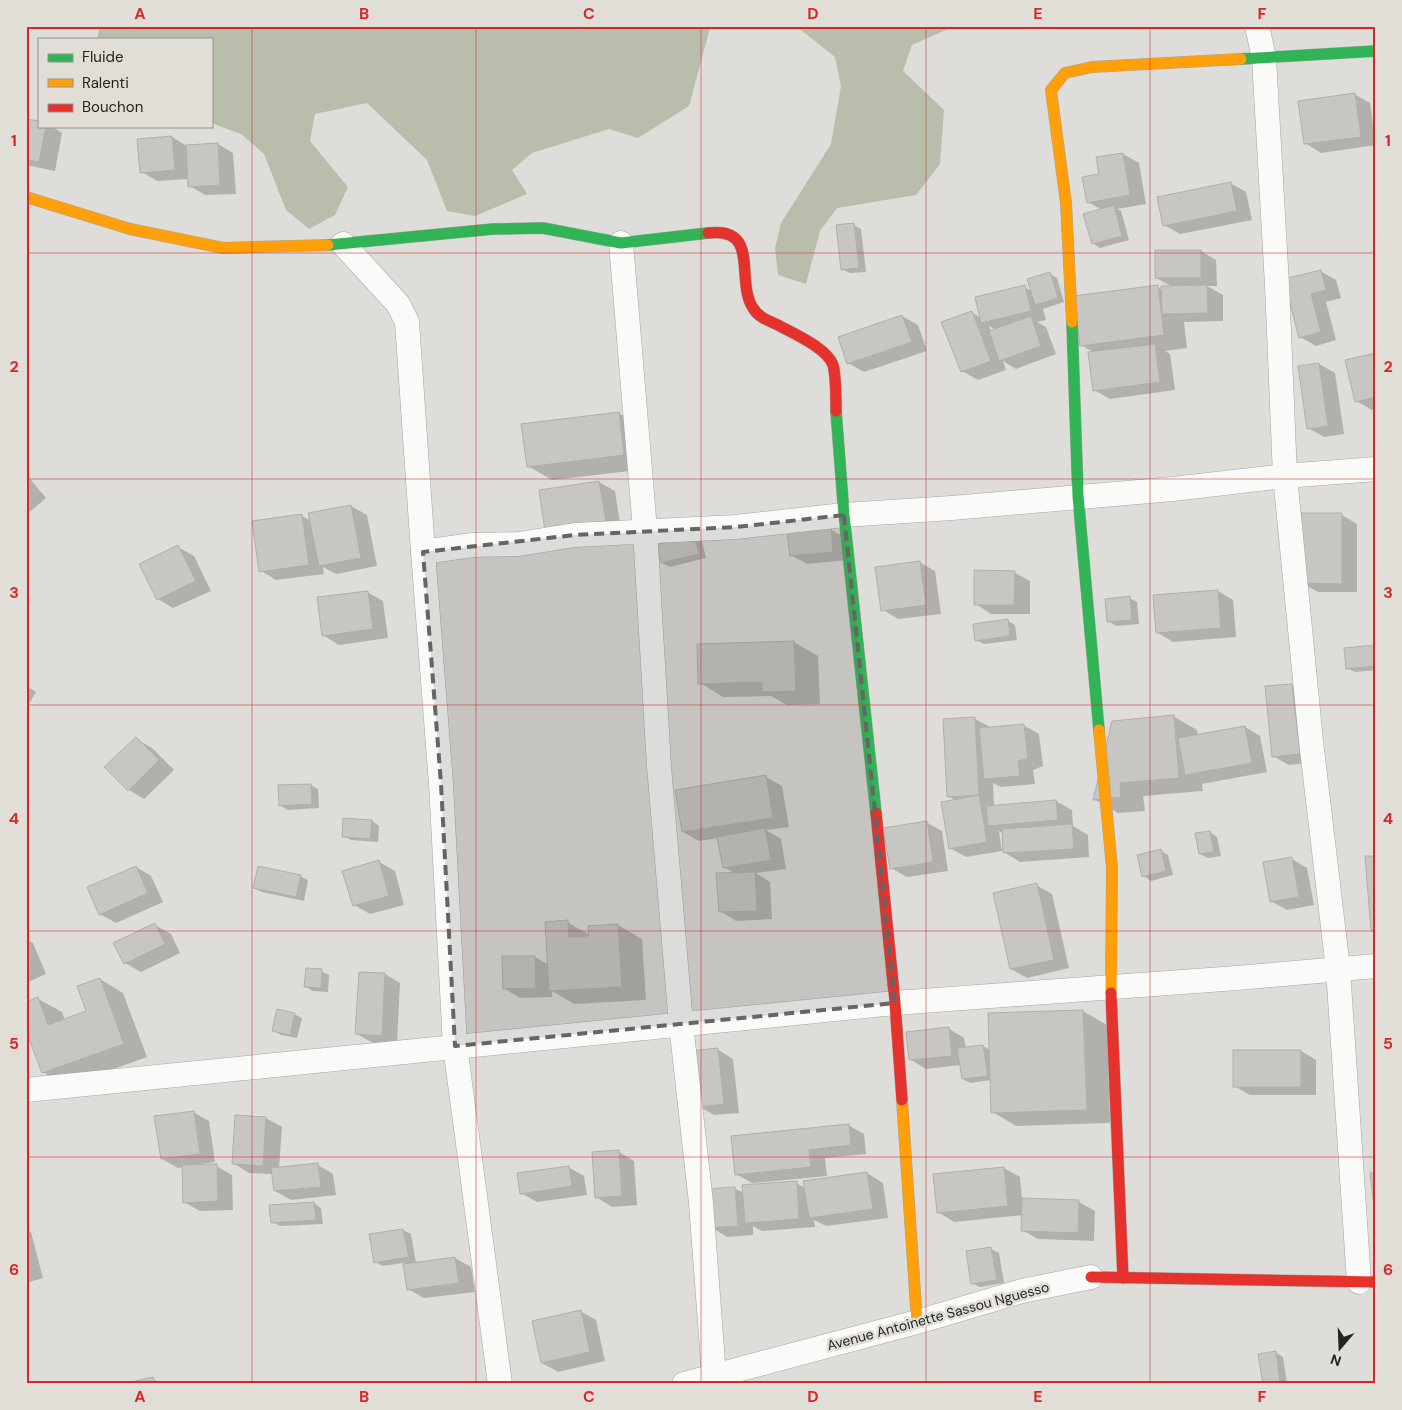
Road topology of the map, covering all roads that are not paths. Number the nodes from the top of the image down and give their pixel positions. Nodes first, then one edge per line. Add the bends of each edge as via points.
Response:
1 (1257, 26) edge
2 (1376, 51) edge
3 (1264, 58) junction
4 (26, 197) edge
5 (620, 243) junction
6 (343, 244) junction
7 (1376, 469) edge
8 (1285, 476) junction
9 (1078, 496) junction
10 (844, 515) junction
11 (645, 530) junction
12 (423, 552) junction
13 (1376, 966) edge
14 (1338, 969) junction
15 (1111, 986) junction
16 (895, 1003) junction
17 (681, 1024) junction
18 (455, 1046) junction
19 (26, 1090) edge
20 (1091, 1277) joint
21 (1123, 1278) junction
22 (1368, 1282) edge
23 (917, 1322) junction
24 (714, 1376) junction
25 (500, 1384) edge
26 (684, 1384) edge

1 - 3 street
2 - 3 street
3 - 8 street
3 - 9 street via 1092,67 1065,73 1051,90 1066,203
4 - 6 street via 130,229 223,248
5 - 6 street via 543,228 493,229
5 - 10 street via 721,231 734,236 742,248 748,301 756,313 825,352 833,365
5 - 11 street
6 - 12 street via 398,304 408,322
7 - 8 street
8 - 9 street
8 - 14 street
9 - 10 street
9 - 15 street via 1112,868
10 - 11 street via 736,526
10 - 16 street
11 - 12 street
11 - 17 street via 659,766
12 - 18 street via 441,784
13 - 14 street
14 - 15 street
14 - 22 street
15 - 16 street
15 - 21 street
16 - 17 street
16 - 23 street
17 - 18 street
17 - 24 street via 701,1203
18 - 19 street
18 - 25 street
20 - 21 street, Avenue Antoinette Sassou Nguesso
20 - 23 street, Avenue Antoinette Sassou Nguesso via 1022,1291
21 - 22 street, Avenue Antoinette Sassou Nguesso
23 - 24 street, Avenue Antoinette Sassou Nguesso
24 - 26 street, Avenue Antoinette Sassou Nguesso

